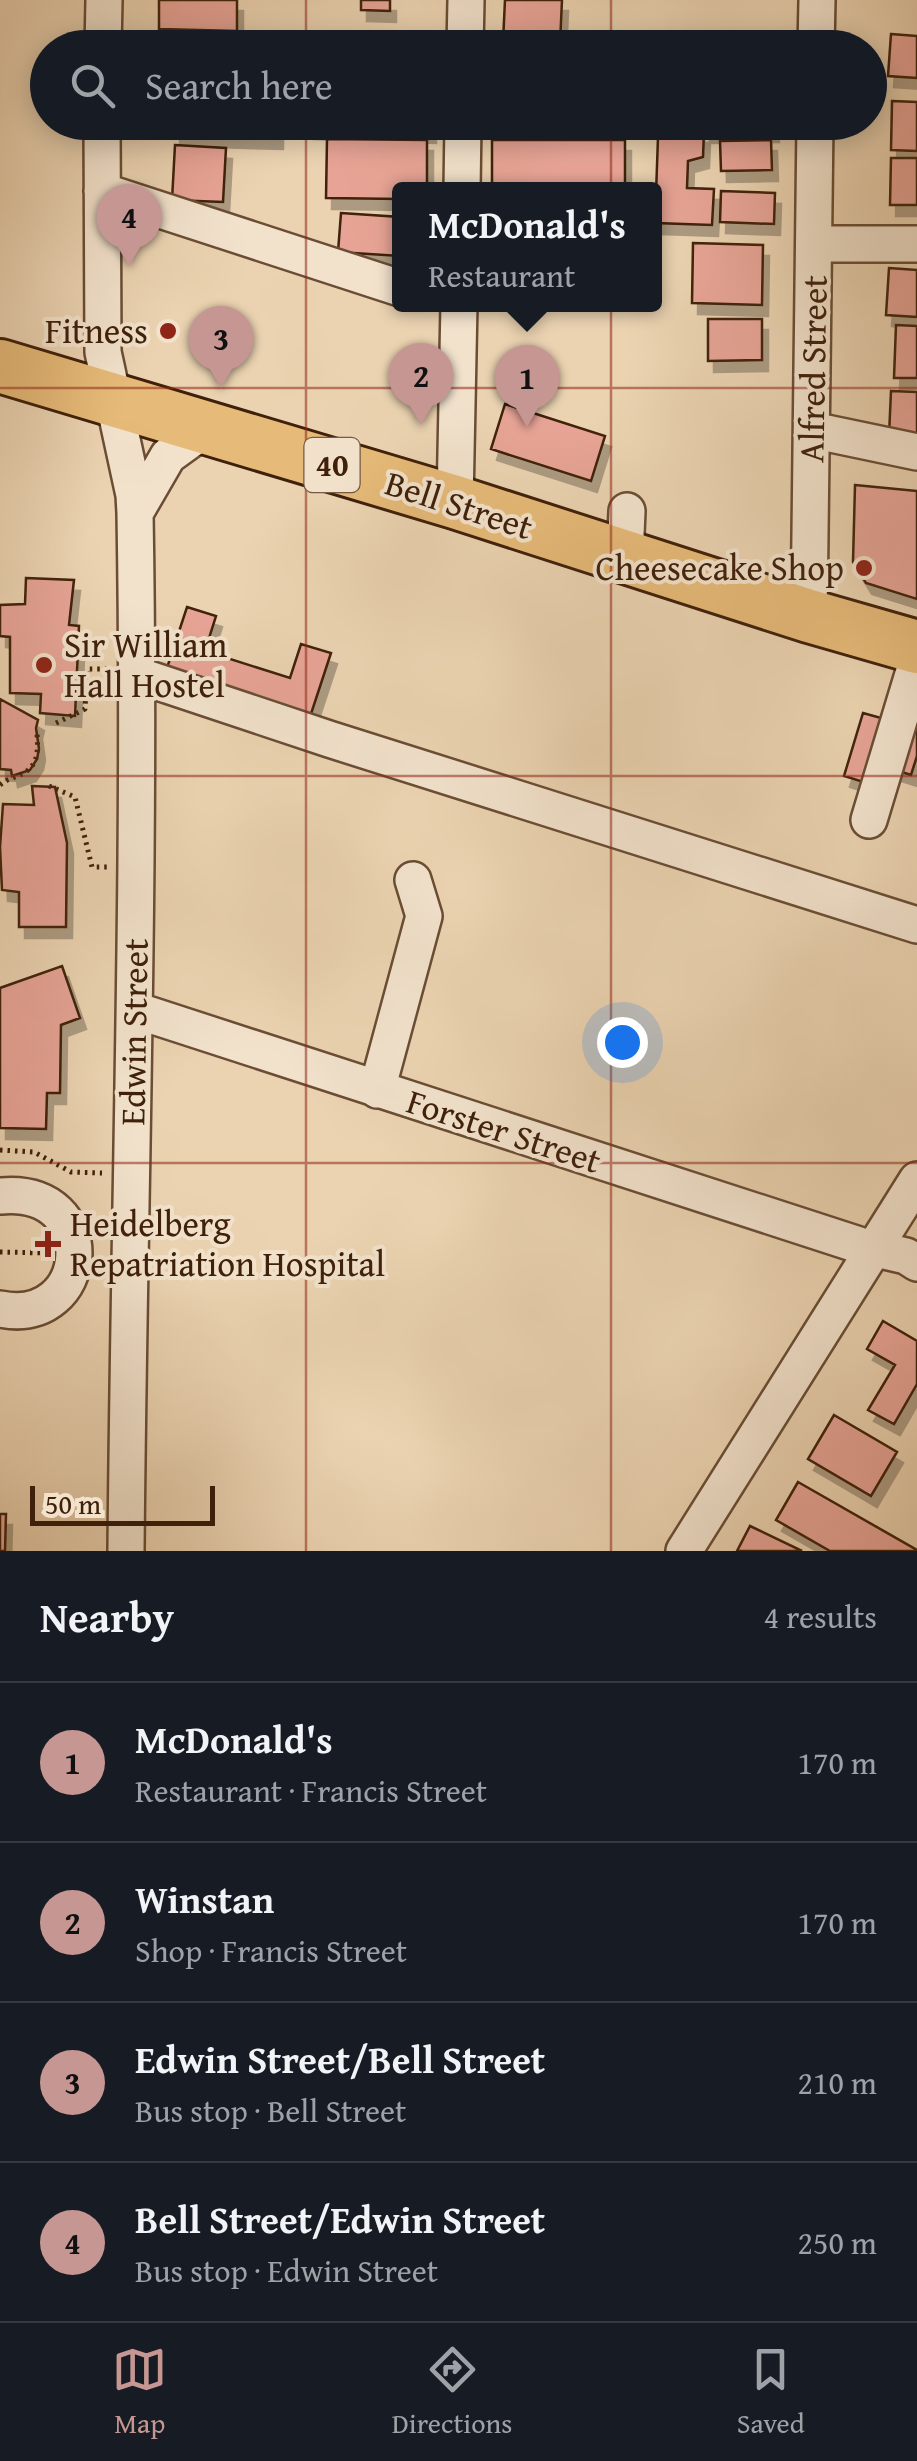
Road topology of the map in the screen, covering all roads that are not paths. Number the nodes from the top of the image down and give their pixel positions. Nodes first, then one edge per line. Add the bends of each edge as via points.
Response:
1 (104, 0) edge
2 (466, 0) edge
3 (817, 0) edge
4 (104, 30) edge
5 (465, 30) edge
6 (816, 30) edge
7 (102, 140) edge
8 (463, 140) edge
9 (816, 140) edge
10 (462, 182) edge
11 (102, 191) junction
12 (814, 244) junction
13 (917, 244) edge
14 (392, 285) edge
15 (457, 312) edge
16 (0, 366) edge
17 (114, 399) junction
18 (812, 430) junction
19 (221, 432) junction
20 (917, 452) edge
21 (455, 502) junction
22 (135, 513) junction
23 (809, 616) junction
24 (917, 647) edge
25 (917, 661) edge
26 (124, 672) junction
27 (869, 820) dead end
28 (413, 880) dead end
29 (917, 925) edge
30 (135, 1010) junction
31 (377, 1090) junction
32 (917, 1180) edge
33 (0, 1196) edge
34 (874, 1249) junction
35 (73, 1257) junction
36 (130, 1258) junction
37 (917, 1263) edge
38 (917, 1289) edge
39 (0, 1309) edge
40 (126, 1551) edge
41 (684, 1551) edge

1 - 4 street
2 - 5 street
3 - 6 street
7 - 11 street, Edwin Street
8 - 10 street
9 - 12 street, Alfred Street
11 - 14 street
11 - 17 street, Edwin Street via 102,352
12 - 13 street
12 - 18 street, Alfred Street
15 - 21 street
16 - 17 highway, Bell Street / 40
17 - 19 highway, Bell Street / 40
17 - 22 street, Edwin Street
18 - 20 street
18 - 23 street, Alfred Street
19 - 21 highway, Bell Street / 40
19 - 22 street via 197,435 168,456
21 - 23 highway, Bell Street / 40 via 626,534
22 - 26 street, Edwin Street
23 - 24 highway, Bell Street / 40
25 - 27 street
26 - 29 street
26 - 30 street, Edwin Street
28 - 31 street via 424,916
30 - 31 street, Forster Street
30 - 36 street, Edwin Street
31 - 34 street, Forster Street
32 - 34 street
33 - 35 street via 20,1194 56,1210 68,1225
34 - 37 street, Forster Street
34 - 38 street, Forster Street via 890,1272
34 - 41 street
35 - 36 street
35 - 39 street via 62,1290 48,1302 32,1310
36 - 40 street, Edwin Street

